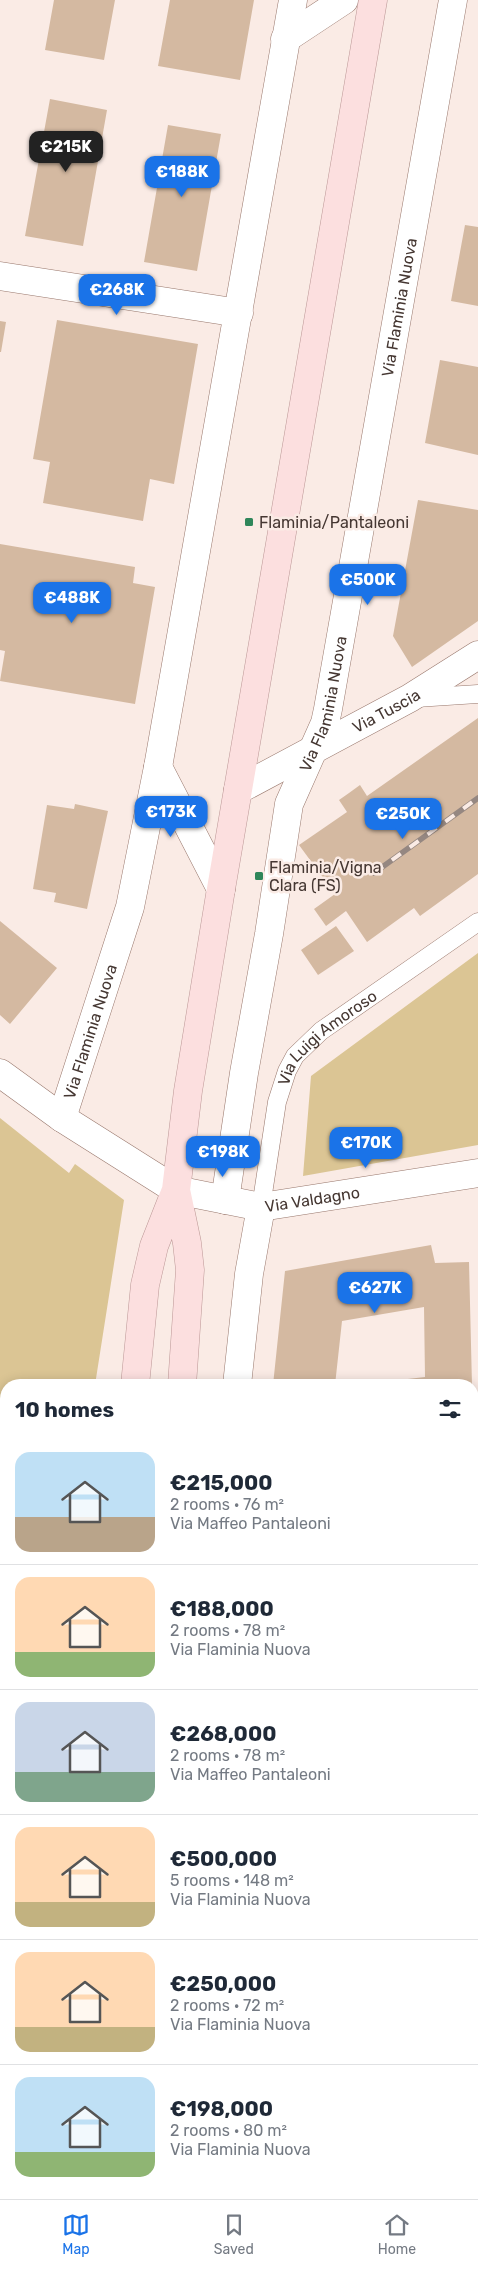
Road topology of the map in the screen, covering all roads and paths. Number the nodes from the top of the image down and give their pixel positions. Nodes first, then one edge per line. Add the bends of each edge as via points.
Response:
1 (293, 0) edge
2 (344, 0) edge
3 (373, 0) edge
4 (453, 0) edge
5 (286, 39) junction
6 (0, 276) edge
7 (239, 313) junction
8 (478, 655) edge
9 (478, 694) edge
10 (410, 698) junction
11 (311, 750) junction
12 (158, 767) junction
13 (238, 790) junction
14 (222, 889) junction
15 (478, 922) edge
16 (0, 1072) edge
17 (62, 1118) junction
18 (478, 1173) edge
19 (176, 1190) junction
20 (225, 1200) junction
21 (261, 1207) junction
22 (136, 1379) edge
23 (182, 1379) edge
24 (238, 1379) edge

1 - 5 street, Via Flaminia Nuova
2 - 5 street
3 - 13 main road
4 - 11 street, Via Flaminia Nuova via 328,709 325,723
5 - 7 street, Via Flaminia Nuova
6 - 7 street
7 - 12 street, Via Flaminia Nuova
8 - 10 street, Via Tuscia
9 - 10 lane
10 - 11 street, Via Tuscia
11 - 13 street, Via Tuscia
11 - 20 street, Via Flaminia Nuova via 289,804
12 - 14 street
12 - 17 street, Via Flaminia Nuova via 130,907
13 - 14 main road
14 - 19 main road via 188,1091
15 - 21 lane, Via Luigi Amoroso via 321,1031 295,1056 277,1102
16 - 17 street
17 - 19 street
18 - 21 street, Via Valdagno
19 - 20 street, Via Valdagno
19 - 22 main road via 158,1232 148,1271
19 - 23 main road via 190,1270
20 - 21 street, Via Valdagno
21 - 24 street

